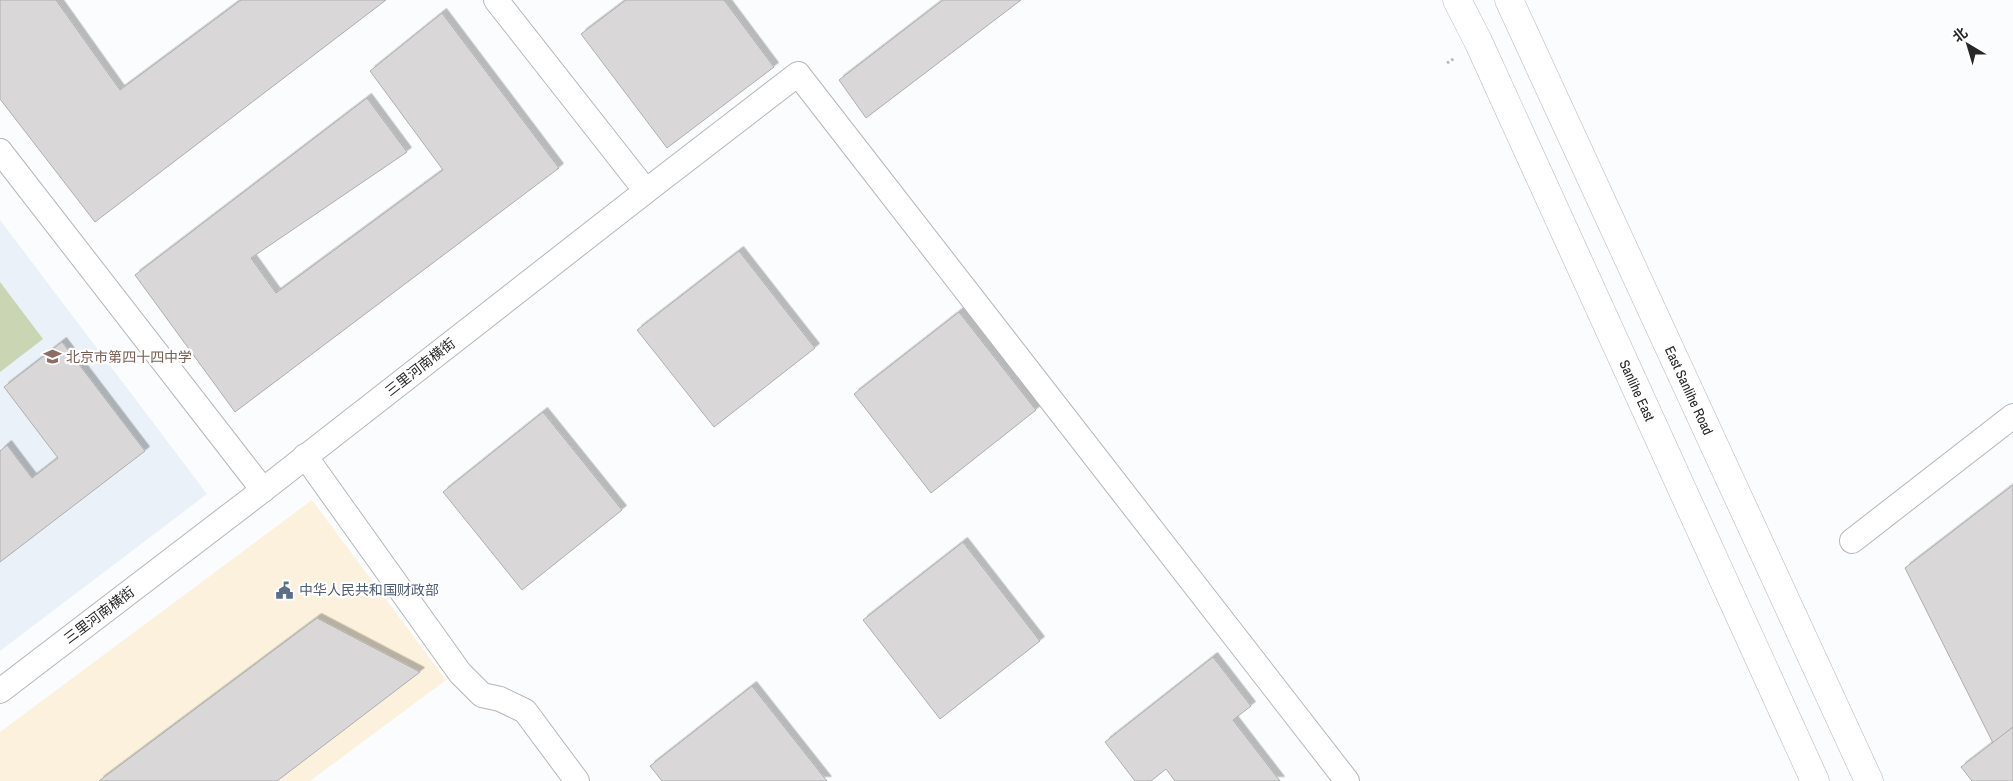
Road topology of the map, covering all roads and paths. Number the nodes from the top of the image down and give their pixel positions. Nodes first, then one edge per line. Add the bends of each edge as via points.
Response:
1 (496, 0) edge
2 (1457, 0) edge
3 (1509, 0) edge
4 (0, 151) edge
5 (646, 191) junction
6 (2013, 416) edge
7 (305, 456) junction
8 (264, 490) junction
9 (1852, 541) dead end
10 (0, 691) edge
11 (577, 781) edge
12 (1347, 781) edge
13 (1815, 781) edge
14 (1869, 781) edge

1 - 5 street
2 - 13 main road, Sanlihe East
3 - 14 main road, East Sanlihe Road
4 - 8 street
5 - 7 street, 三里河南横街
5 - 12 street, 三里河南横街 via 798,74
6 - 9 street
7 - 8 street, 三里河南横街
7 - 11 street via 460,673 482,695 500,699 525,711
8 - 10 street, 三里河南横街

